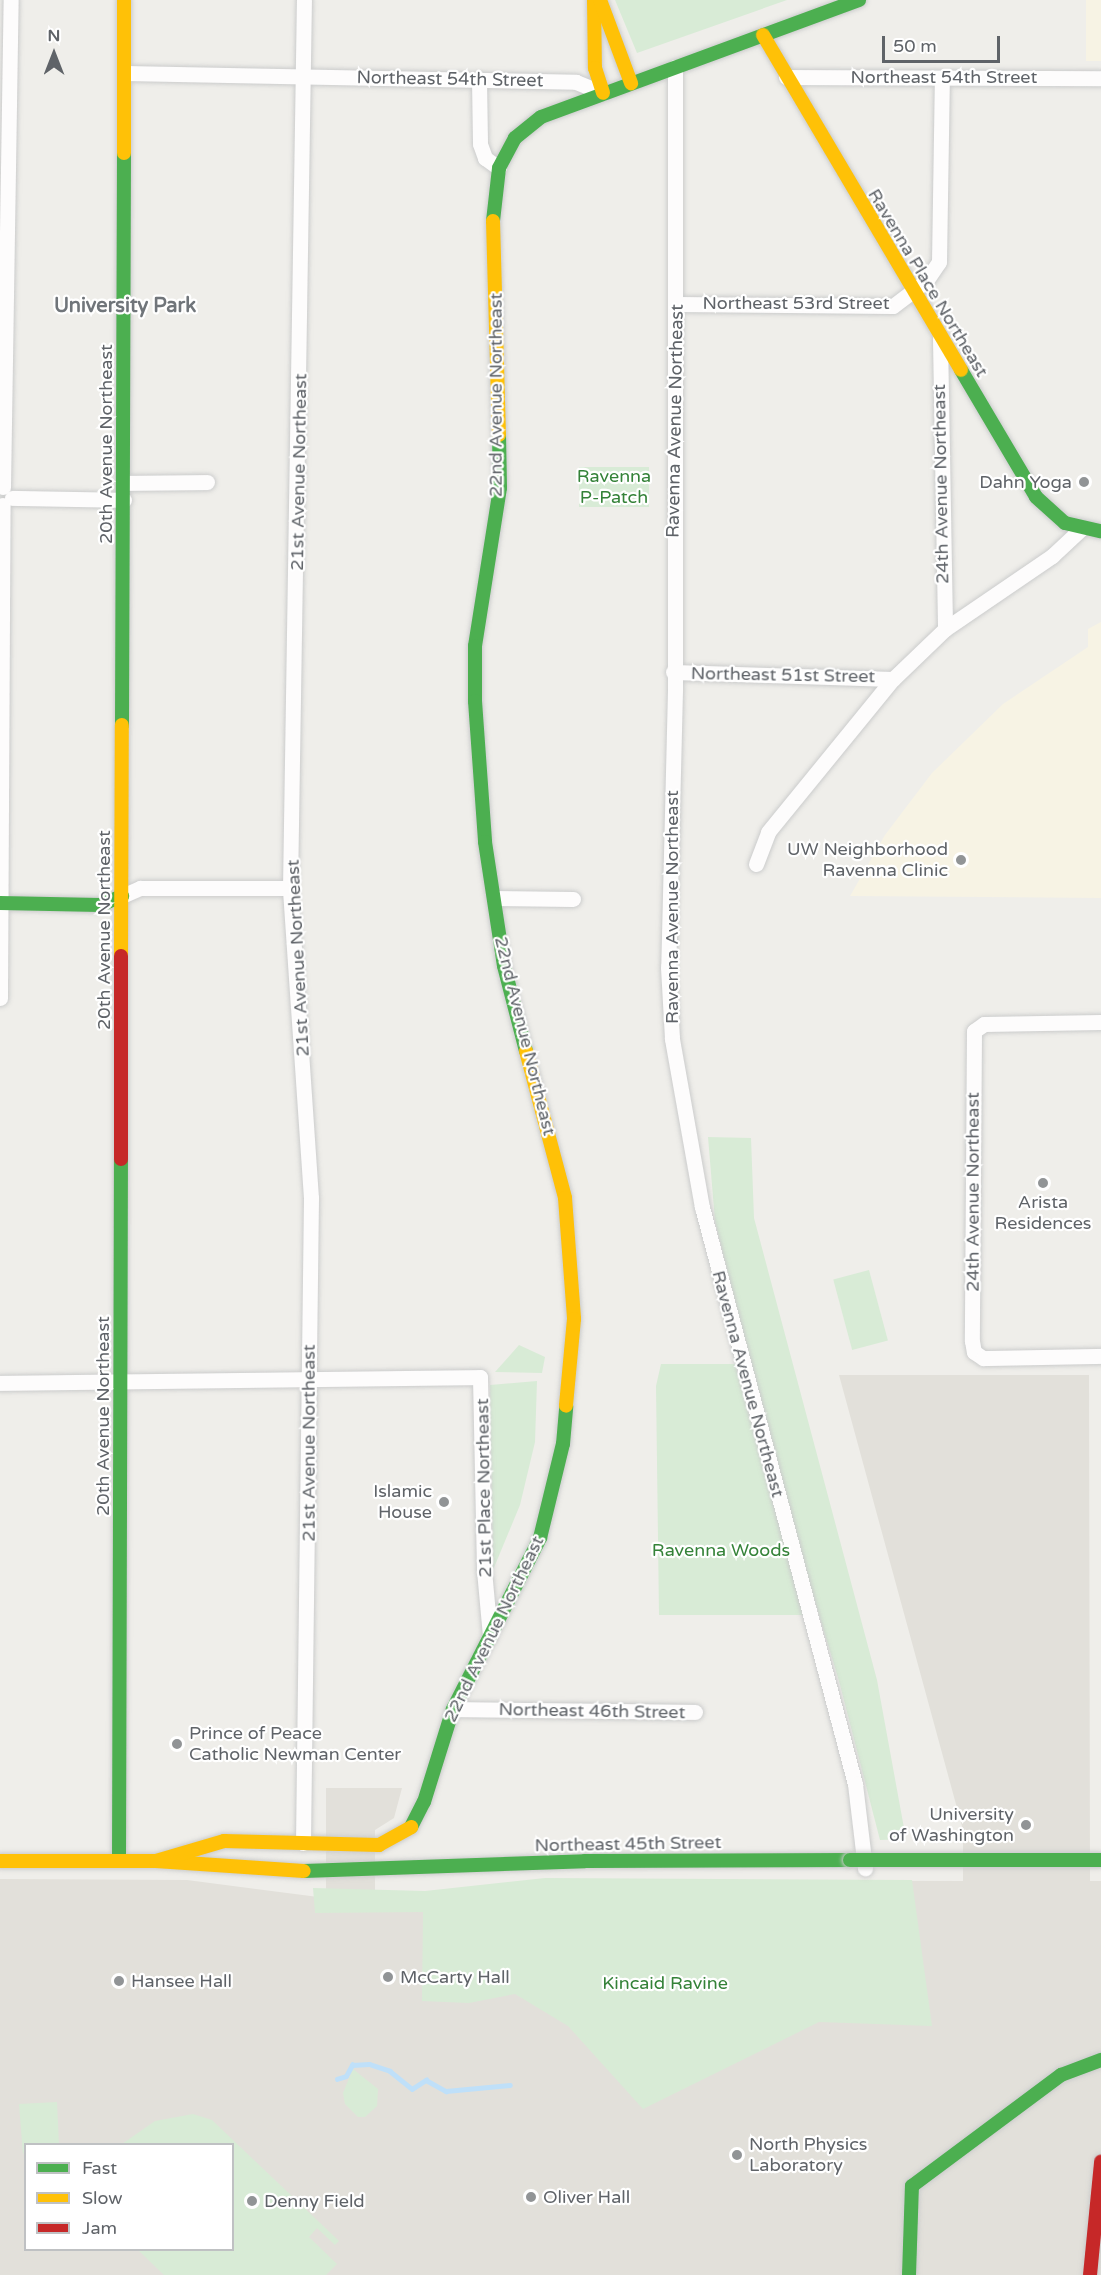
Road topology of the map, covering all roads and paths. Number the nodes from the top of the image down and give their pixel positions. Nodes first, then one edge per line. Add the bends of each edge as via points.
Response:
1 (11, 0) edge
2 (124, 0) edge
3 (304, 0) edge
4 (594, 0) edge
5 (600, 0) edge
6 (859, 0) edge
7 (763, 35) junction
8 (675, 67) junction
9 (125, 73) junction
10 (303, 76) junction
11 (786, 77) junction
12 (942, 78) junction
13 (1101, 78) edge
14 (479, 79) junction
15 (631, 83) junction
16 (603, 93) junction
17 (499, 168) junction
18 (911, 292) junction
19 (676, 304) junction
20 (940, 339) junction
21 (207, 482) dead end
22 (124, 483) junction
23 (4, 496) edge
24 (124, 500) junction
25 (1082, 528) junction
26 (1101, 531) edge
27 (945, 629) junction
28 (673, 672) junction
29 (893, 679) junction
30 (756, 864) dead end
31 (290, 888) junction
32 (122, 896) junction
33 (494, 898) junction
34 (573, 899) dead end
35 (0, 903) edge
36 (0, 998) edge
37 (1101, 1022) edge
38 (1101, 1356) edge
39 (309, 1378) junction
40 (122, 1382) junction
41 (0, 1383) edge
42 (490, 1636) junction
43 (453, 1709) junction
44 (695, 1712) dead end
45 (403, 1834) joint
46 (303, 1843) junction
47 (1101, 1860) edge
48 (0, 1861) edge
49 (119, 1861) junction
50 (156, 1861) junction
51 (865, 1868) dead end
52 (1101, 2060) edge
53 (1101, 2163) edge
54 (909, 2275) edge
55 (1090, 2275) edge

1 - 23 street
2 - 9 street, 20th Avenue Northeast
3 - 10 street, 21st Avenue Northeast
4 - 16 street via 595,68
5 - 15 street
6 - 7 street
7 - 8 street
7 - 11 street, Ravenna Place Northeast
8 - 15 street
8 - 19 street, Ravenna Avenue Northeast
9 - 10 street, Northeast 54th Street
9 - 22 street, 20th Avenue Northeast
10 - 14 street, Northeast 54th Street
10 - 31 street, 21st Avenue Northeast
11 - 12 street, Northeast 54th Street
11 - 18 street, Ravenna Place Northeast
12 - 13 street, Northeast 54th Street
12 - 18 street via 939,262
14 - 16 street, Northeast 54th Street via 576,82
14 - 17 street via 480,144 485,158
15 - 16 street
16 - 17 street, 22nd Avenue Northeast via 531,122 508,147
17 - 33 street, 22nd Avenue Northeast via 493,205 500,488 475,646 485,842
18 - 19 street, Northeast 53rd Street via 893,306 882,307
18 - 20 street, Ravenna Place Northeast
19 - 28 street, Ravenna Avenue Northeast
20 - 25 street, Ravenna Place Northeast via 1042,507
20 - 27 street, 24th Avenue Northeast
21 - 22 street
22 - 24 street, 20th Avenue Northeast
23 - 24 street
23 - 35 street
24 - 32 street, 20th Avenue Northeast
25 - 26 street, Ravenna Place Northeast
25 - 27 street via 1052,556
27 - 29 street
28 - 29 street, Northeast 51st Street
28 - 51 street, Ravenna Avenue Northeast via 668,967 672,1039 702,1207 855,1784
29 - 30 street via 768,832
31 - 32 street via 140,888
31 - 39 street, 21st Avenue Northeast via 309,1130
32 - 35 street via 100,905
32 - 40 street, 20th Avenue Northeast
33 - 34 street
33 - 42 street, 22nd Avenue Northeast via 504,966 564,1198 574,1319 563,1444 553,1496 540,1538
35 - 36 street
37 - 38 street, 24th Avenue Northeast via 976,1027 972,1346 978,1356
39 - 40 street
39 - 42 street, 21st Place Northeast via 480,1377 484,1570
39 - 46 street, 21st Avenue Northeast
40 - 41 street
40 - 49 street, 20th Avenue Northeast
42 - 43 street, 22nd Avenue Northeast
43 - 44 street, Northeast 46th Street
43 - 45 street, 22nd Avenue Northeast via 424,1802
45 - 46 street, Northeast 45th Street via 369,1846
46 - 50 street, Northeast 45th Street via 224,1842
47 - 50 street, Northeast 45th Street, bridge via 585,1861 390,1873
48 - 49 street, Northeast 45th Street
49 - 50 street, Northeast 45th Street
52 - 54 street via 1061,2075 912,2186
53 - 55 street

